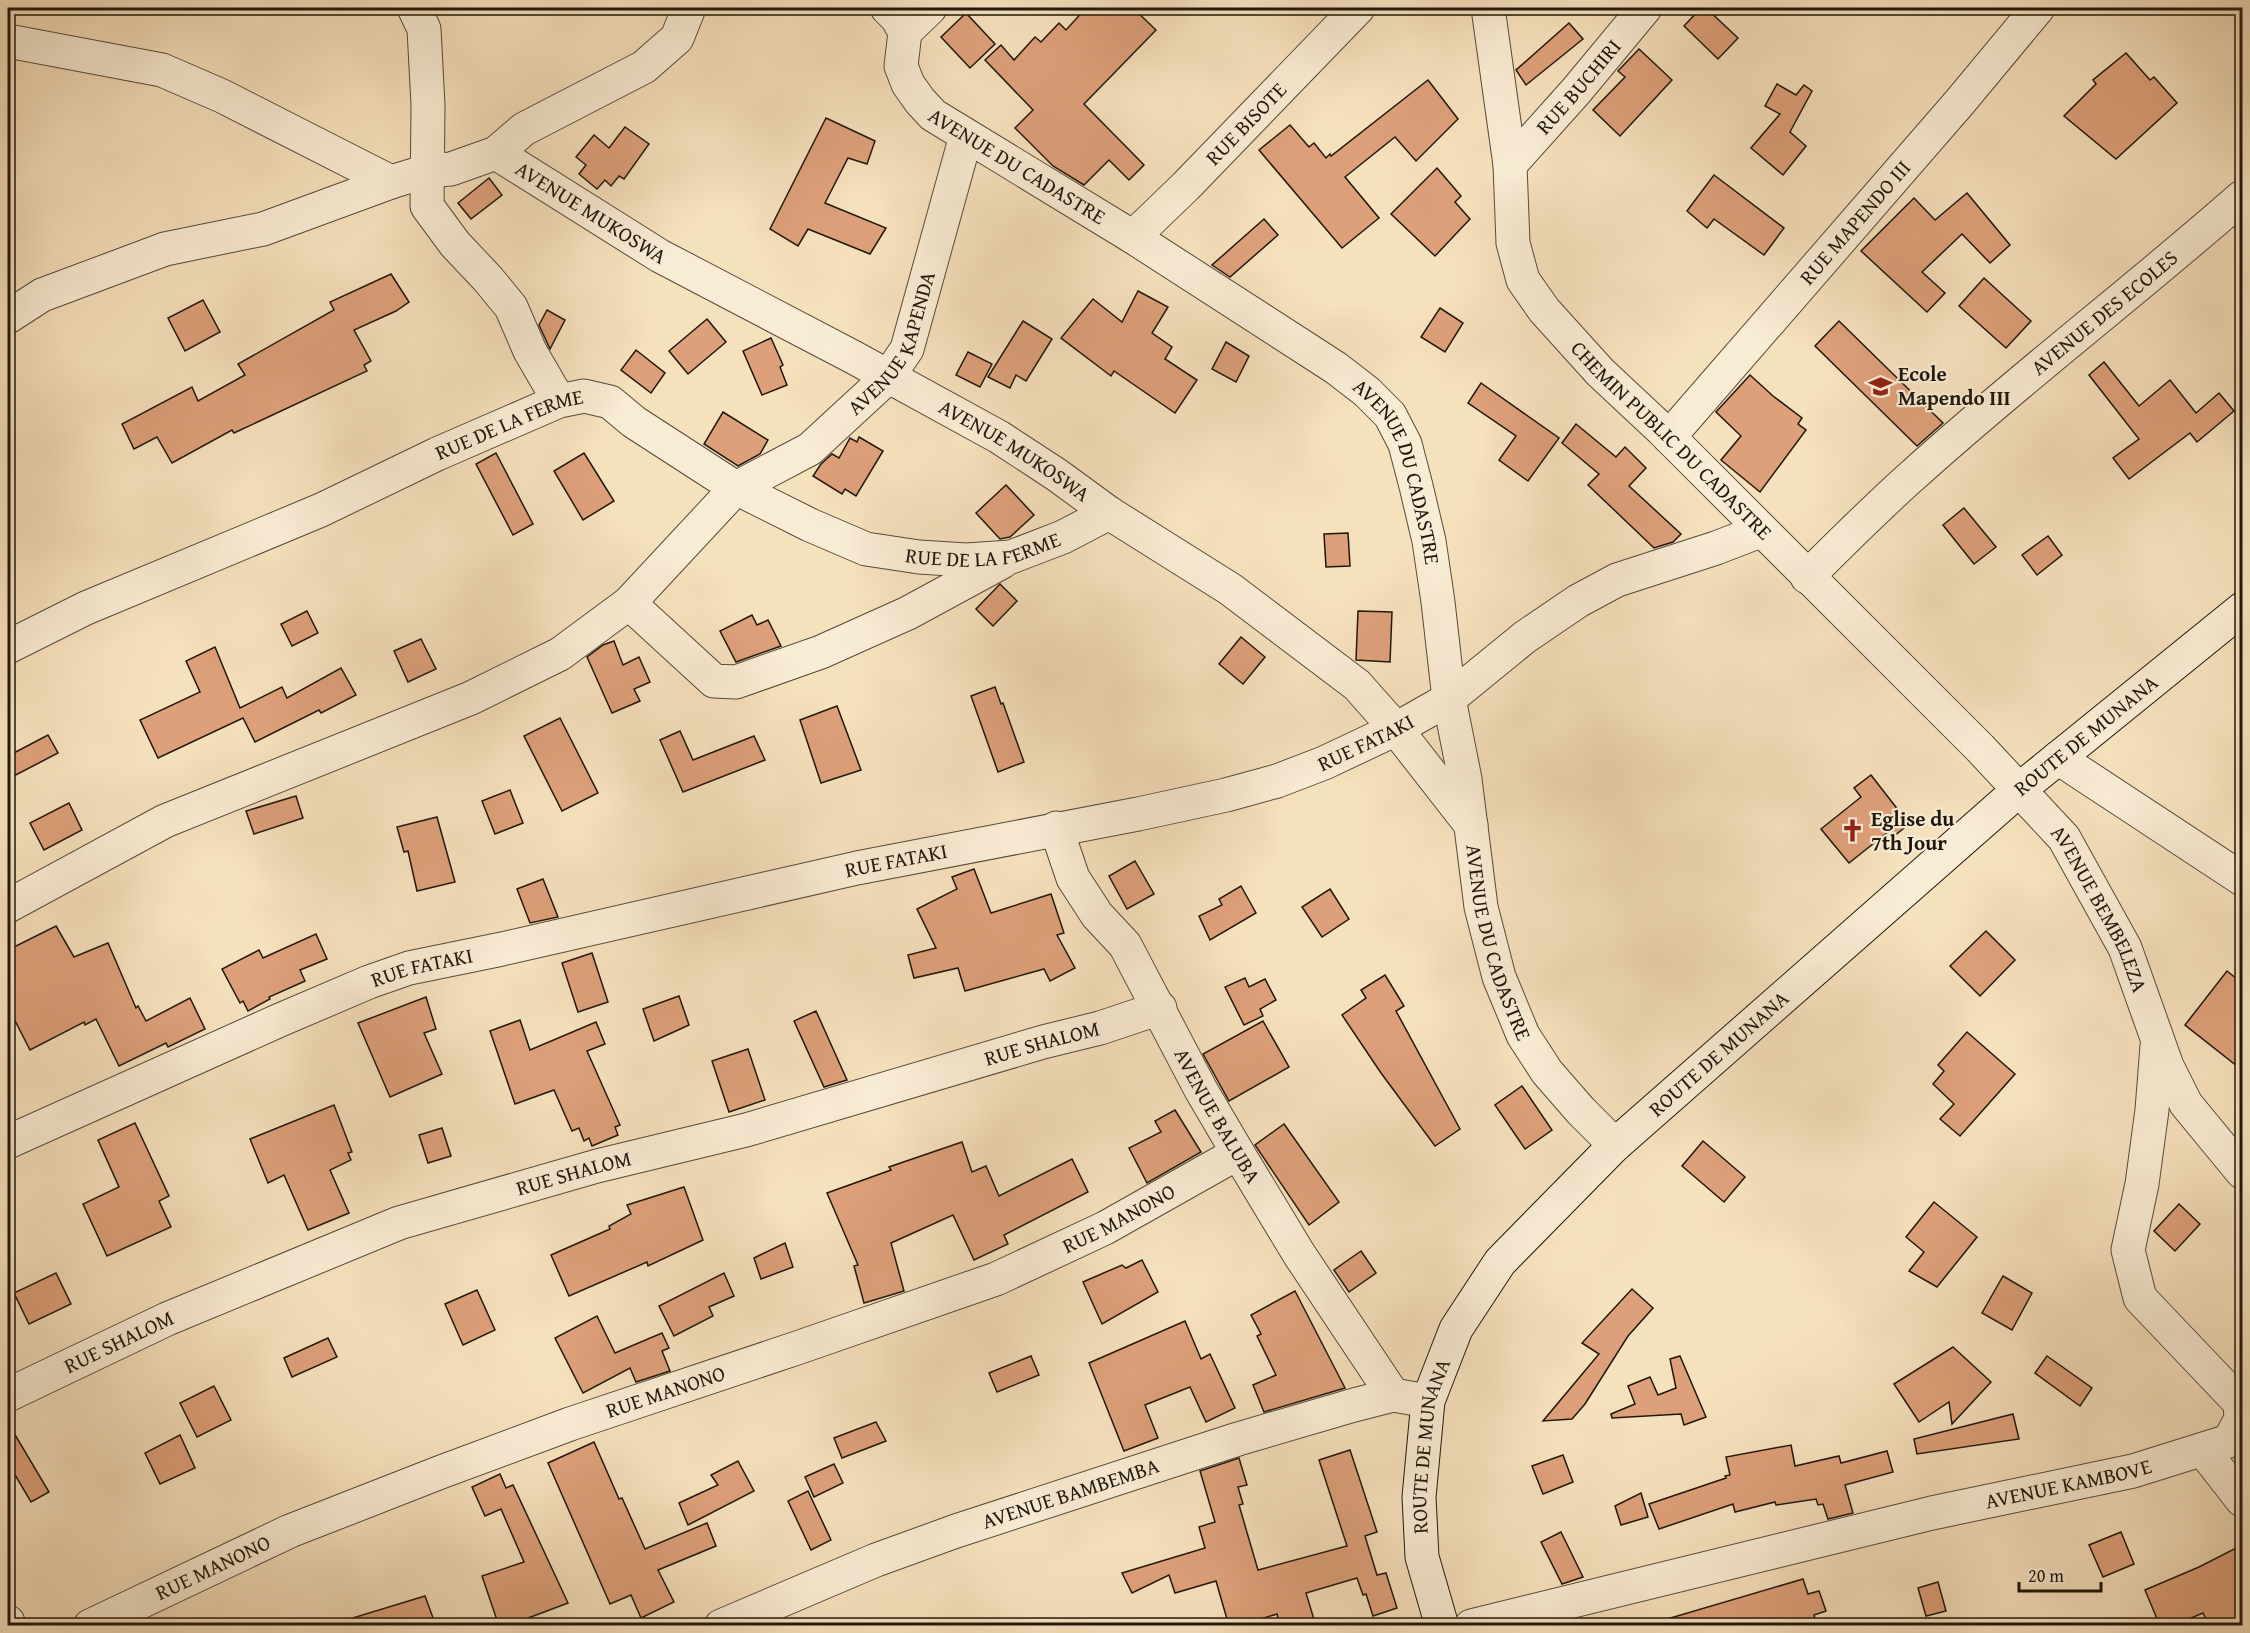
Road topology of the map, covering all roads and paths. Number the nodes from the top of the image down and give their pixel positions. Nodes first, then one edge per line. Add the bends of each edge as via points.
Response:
1 (414, 8) edge
2 (689, 8) edge
3 (930, 8) edge
4 (1358, 8) edge
5 (1488, 8) edge
6 (1645, 8) edge
7 (2038, 8) edge
8 (896, 20) edge
9 (8, 41) edge
10 (966, 136) junction
11 (496, 153) junction
12 (1510, 165) junction
13 (427, 171) junction
14 (391, 182) junction
15 (2242, 197) edge
16 (1133, 237) junction
17 (8, 317) edge
18 (888, 377) junction
19 (559, 401) junction
20 (1668, 437) junction
21 (736, 488) junction
22 (1109, 513) junction
23 (1760, 531) junction
24 (1011, 557) junction
25 (1807, 577) junction
26 (629, 603) junction
27 (2242, 609) edge
28 (8, 647) edge
29 (1449, 699) junction
30 (1396, 729) junction
31 (2058, 758) junction
32 (2020, 789) junction
33 (1472, 826) junction
34 (1056, 828) junction
35 (2242, 879) edge
36 (8, 906) edge
37 (1160, 1008) junction
38 (2157, 1041) junction
39 (8, 1142) edge
40 (1615, 1145) junction
41 (1238, 1153) junction
42 (2242, 1172) edge
43 (8, 1395) edge
44 (1393, 1395) junction
45 (1428, 1401) junction
46 (2203, 1450) junction
47 (2242, 1500) edge
48 (90, 1626) edge
49 (721, 1626) edge
50 (1442, 1626) edge
51 (1471, 1626) edge

1 - 13 street via 424,29
2 - 11 street via 677,38 644,67 524,129
3 - 8 street
4 - 16 street, RUE BISOTE
5 - 12 street, CHEMIN PUBLIC DU CADASTRE
6 - 12 street, RUE BUCHIRI
7 - 20 street, RUE MAPENDO III via 1766,328
8 - 10 street, AVENUE DU CADASTRE via 901,66 908,84 933,115
9 - 14 street via 162,70 222,96
10 - 16 street, AVENUE DU CADASTRE
10 - 18 street, AVENUE KAPENDA via 907,350
11 - 13 street via 451,170
11 - 18 street, AVENUE MUKOSWA via 660,256
12 - 20 street, CHEMIN PUBLIC DU CADASTRE via 1513,243 1523,280 1570,341
13 - 14 street
13 - 19 street via 427,206 511,307 530,351
14 - 17 street via 263,229 165,249 42,295
15 - 25 street, AVENUE DES ECOLES via 1912,476
16 - 29 street, AVENUE DU CADASTRE via 1336,368 1390,415 1405,444 1429,541
18 - 21 street, AVENUE KAPENDA via 810,449
18 - 22 street, AVENUE MUKOSWA via 999,437
19 - 21 street, RUE DE LA FERME via 584,396 610,402
19 - 28 street, RUE DE LA FERME via 321,510 86,608
20 - 23 street, CHEMIN PUBLIC DU CADASTRE
21 - 24 street, RUE DE LA FERME via 866,549 942,559
21 - 26 street, AVENUE KAPENDA
22 - 24 street, RUE DE LA FERME via 1063,537
22 - 30 street, AVENUE MUKOSWA via 1230,589 1357,685
23 - 25 street, CHEMIN PUBLIC DU CADASTRE
23 - 29 street, RUE FATAKI via 1617,580 1578,601
24 - 26 street via 908,613 821,652 736,682 714,681
25 - 32 street, CHEMIN PUBLIC DU CADASTRE
26 - 36 street, AVENUE KAPENDA via 560,654 471,698 165,821
27 - 31 street, ROUTE DE MUNANA
29 - 30 street, RUE FATAKI
29 - 33 street, AVENUE DU CADASTRE
30 - 33 street, AVENUE MUKOSWA
30 - 34 street, RUE FATAKI via 1276,781 1149,812
31 - 32 street, ROUTE DE MUNANA
31 - 35 street
32 - 38 street, AVENUE BEMBELEZA via 2064,838 2103,906 2125,948
32 - 40 street, ROUTE DE MUNANA
33 - 40 street, AVENUE DU CADASTRE via 1481,907 1499,977 1523,1035 1546,1072
34 - 37 street, AVENUE BALUBA via 1073,878 1097,915 1125,945
34 - 39 street, RUE FATAKI via 409,968 369,981
37 - 41 street, AVENUE BALUBA
37 - 43 street, RUE SHALOM via 757,1127 597,1166 399,1223 167,1319
38 - 42 street, AVENUE BEMBELEZA via 2186,1104
38 - 46 street, AVENUE KAMBOVE via 2142,1184 2128,1251 2140,1298 2240,1403 2241,1419 2229,1441
40 - 45 street, ROUTE DE MUNANA via 1500,1262 1456,1329
41 - 44 street, AVENUE BALUBA via 1299,1254
41 - 48 street, RUE MANONO via 1105,1228 996,1279 602,1412 441,1472 290,1531
44 - 45 street, AVENUE BAMBEMBA
44 - 49 street, AVENUE BAMBEMBA via 1239,1439 956,1531 876,1560
45 - 50 street, ROUTE DE MUNANA via 1419,1497 1422,1557
46 - 47 street
46 - 51 street, AVENUE KAMBOVE via 2133,1471 1932,1513

